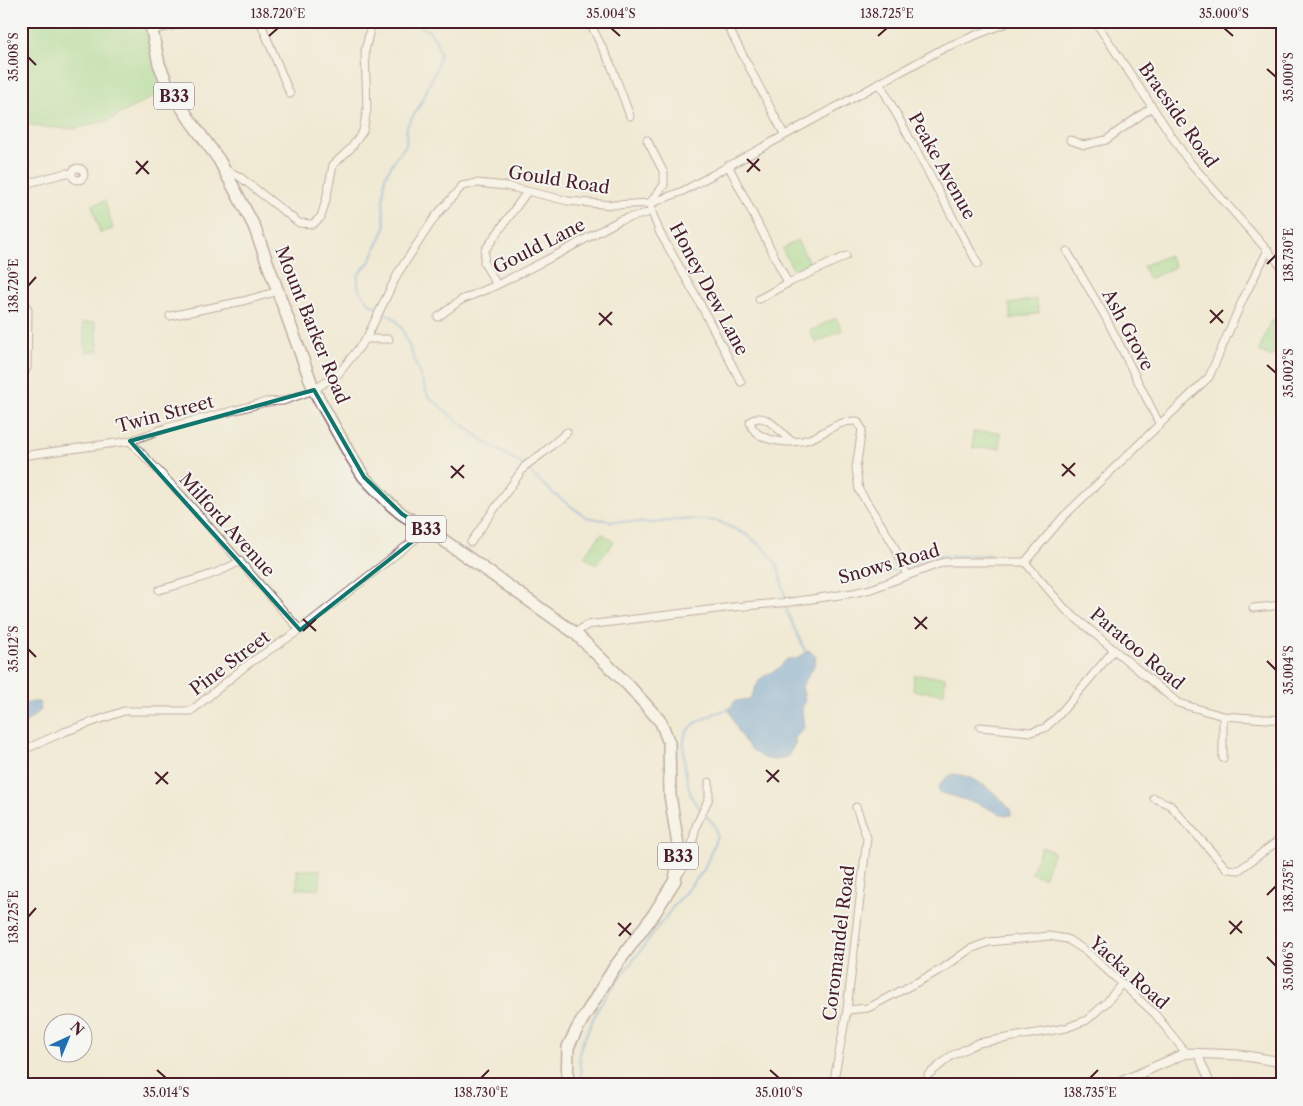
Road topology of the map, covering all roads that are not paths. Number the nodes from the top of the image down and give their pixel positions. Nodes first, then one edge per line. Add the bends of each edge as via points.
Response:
1 (195, 21) edge
2 (260, 21) edge
3 (372, 21) edge
4 (589, 21) edge
5 (725, 21) edge
6 (1011, 21) edge
7 (1095, 21) edge
8 (151, 26) edge
9 (879, 82) junction
10 (290, 94) dead end
11 (1152, 107) junction
12 (630, 116) dead end
13 (784, 134) junction
14 (647, 140) dead end
15 (1070, 140) dead end
16 (728, 165) junction
17 (224, 168) junction
18 (72, 174) dead end
19 (21, 185) edge
20 (527, 192) junction
21 (651, 206) junction
22 (1268, 250) junction
23 (1067, 251) dead end
24 (846, 256) dead end
25 (978, 264) dead end
26 (1282, 267) edge
27 (788, 283) junction
28 (497, 285) junction
29 (278, 291) junction
30 (21, 296) edge
31 (759, 299) dead end
32 (170, 316) dead end
33 (438, 317) dead end
34 (366, 340) junction
35 (389, 340) dead end
36 (21, 378) edge
37 (741, 382) dead end
38 (314, 390) junction
39 (1160, 425) junction
40 (567, 432) dead end
41 (790, 440) junction
42 (130, 442) junction
43 (21, 456) edge
44 (427, 530) junction
45 (470, 542) dead end
46 (240, 561) junction
47 (1024, 562) junction
48 (907, 575) junction
49 (159, 590) dead end
50 (1282, 605) edge
51 (1253, 608) dead end
52 (300, 630) junction
53 (575, 633) junction
54 (1114, 650) junction
55 (1223, 716) junction
56 (1282, 720) edge
57 (980, 727) dead end
58 (21, 751) edge
59 (1223, 758) dead end
60 (709, 782) dead end
61 (1154, 798) dead end
62 (856, 807) dead end
63 (1282, 838) edge
64 (675, 880) junction
65 (1122, 983) junction
66 (847, 1010) junction
67 (1186, 1053) junction
68 (1198, 1054) junction
69 (1282, 1062) edge
70 (928, 1075) dead end
71 (567, 1085) edge
72 (834, 1085) edge
73 (1114, 1085) edge
74 (1211, 1085) edge

1 - 8 street
2 - 10 street
3 - 17 street via 365,51 367,110 363,131 352,148 333,165 321,216 313,224 299,223
4 - 12 street via 611,65
5 - 13 street
6 - 9 street, Gould Road via 944,48
7 - 11 street, Braeside Road
8 - 17 main road, Mount Barker Road / B33 via 159,64 169,88
9 - 13 street, Gould Road
9 - 25 street, Peake Avenue
11 - 15 street via 1106,140 1084,145
11 - 22 street, Braeside Road via 1187,159
13 - 16 street, Gould Road
14 - 21 street via 664,173 664,185
16 - 21 street, Gould Road
16 - 27 street
17 - 29 main road, Mount Barker Road / B33 via 254,226
18 - 19 street
20 - 21 street, Gould Road via 568,201
20 - 28 street via 484,250 484,263
20 - 34 street, Gould Road via 477,183 462,186 435,217 398,273
21 - 28 street, Gould Lane via 647,213 620,220
21 - 37 street, Honey Dew Lane via 660,233
22 - 26 street, Braeside Road
22 - 39 street via 1209,377
23 - 39 street, Ash Grove via 1106,318
24 - 27 street
27 - 31 street
28 - 33 street, Gould Lane via 461,300
29 - 32 street
29 - 38 main road, Mount Barker Road / B33
30 - 36 street via 28,310 27,368
34 - 35 street
34 - 38 street, Gould Road via 338,373
38 - 42 street, Twin Street via 283,401 266,402 166,428
38 - 44 main road, Mount Barker Road / B33 via 364,477 390,504
39 - 47 street via 1064,516
40 - 45 street via 523,468
41 - 41 street via 770,440 761,436 752,429 750,422 762,417
41 - 48 street via 810,439 846,420 856,421 862,430 856,468 859,490 892,542
42 - 43 street, Twin Street
42 - 46 street, Milford Avenue
44 - 52 street, Pine Street
44 - 53 main road, Mount Barker Road / B33
46 - 49 street via 200,578
46 - 52 street, Milford Avenue
47 - 48 street, Snows Road via 944,562
47 - 54 street, Paratoo Road via 1066,610
48 - 53 street, Snows Road via 871,589 791,602 586,624
50 - 51 street
52 - 58 street, Pine Street via 248,664 191,711 124,711
53 - 64 main road, Mount Barker Road / B33 via 661,722 669,743 670,796 679,851
54 - 55 street, Paratoo Road via 1178,702
54 - 57 street via 1045,728 1031,732
55 - 56 street, Paratoo Road
55 - 59 street
60 - 64 street via 709,798 696,826 689,860
61 - 63 street via 1170,805 1227,869 1239,870
62 - 66 street, Coromandel Road via 867,838
64 - 71 main road, Mount Barker Road / B33 via 578,1027 568,1047
65 - 66 street, Yacka Road via 1086,951 1068,940 1049,936 989,942 970,949 942,969 868,1008
65 - 67 street, Yacka Road via 1155,1014
65 - 70 street via 1088,1020 1066,1028 978,1043 951,1056
66 - 72 street, Coromandel Road
67 - 68 street
67 - 73 street
68 - 69 street via 1240,1055
68 - 74 street

